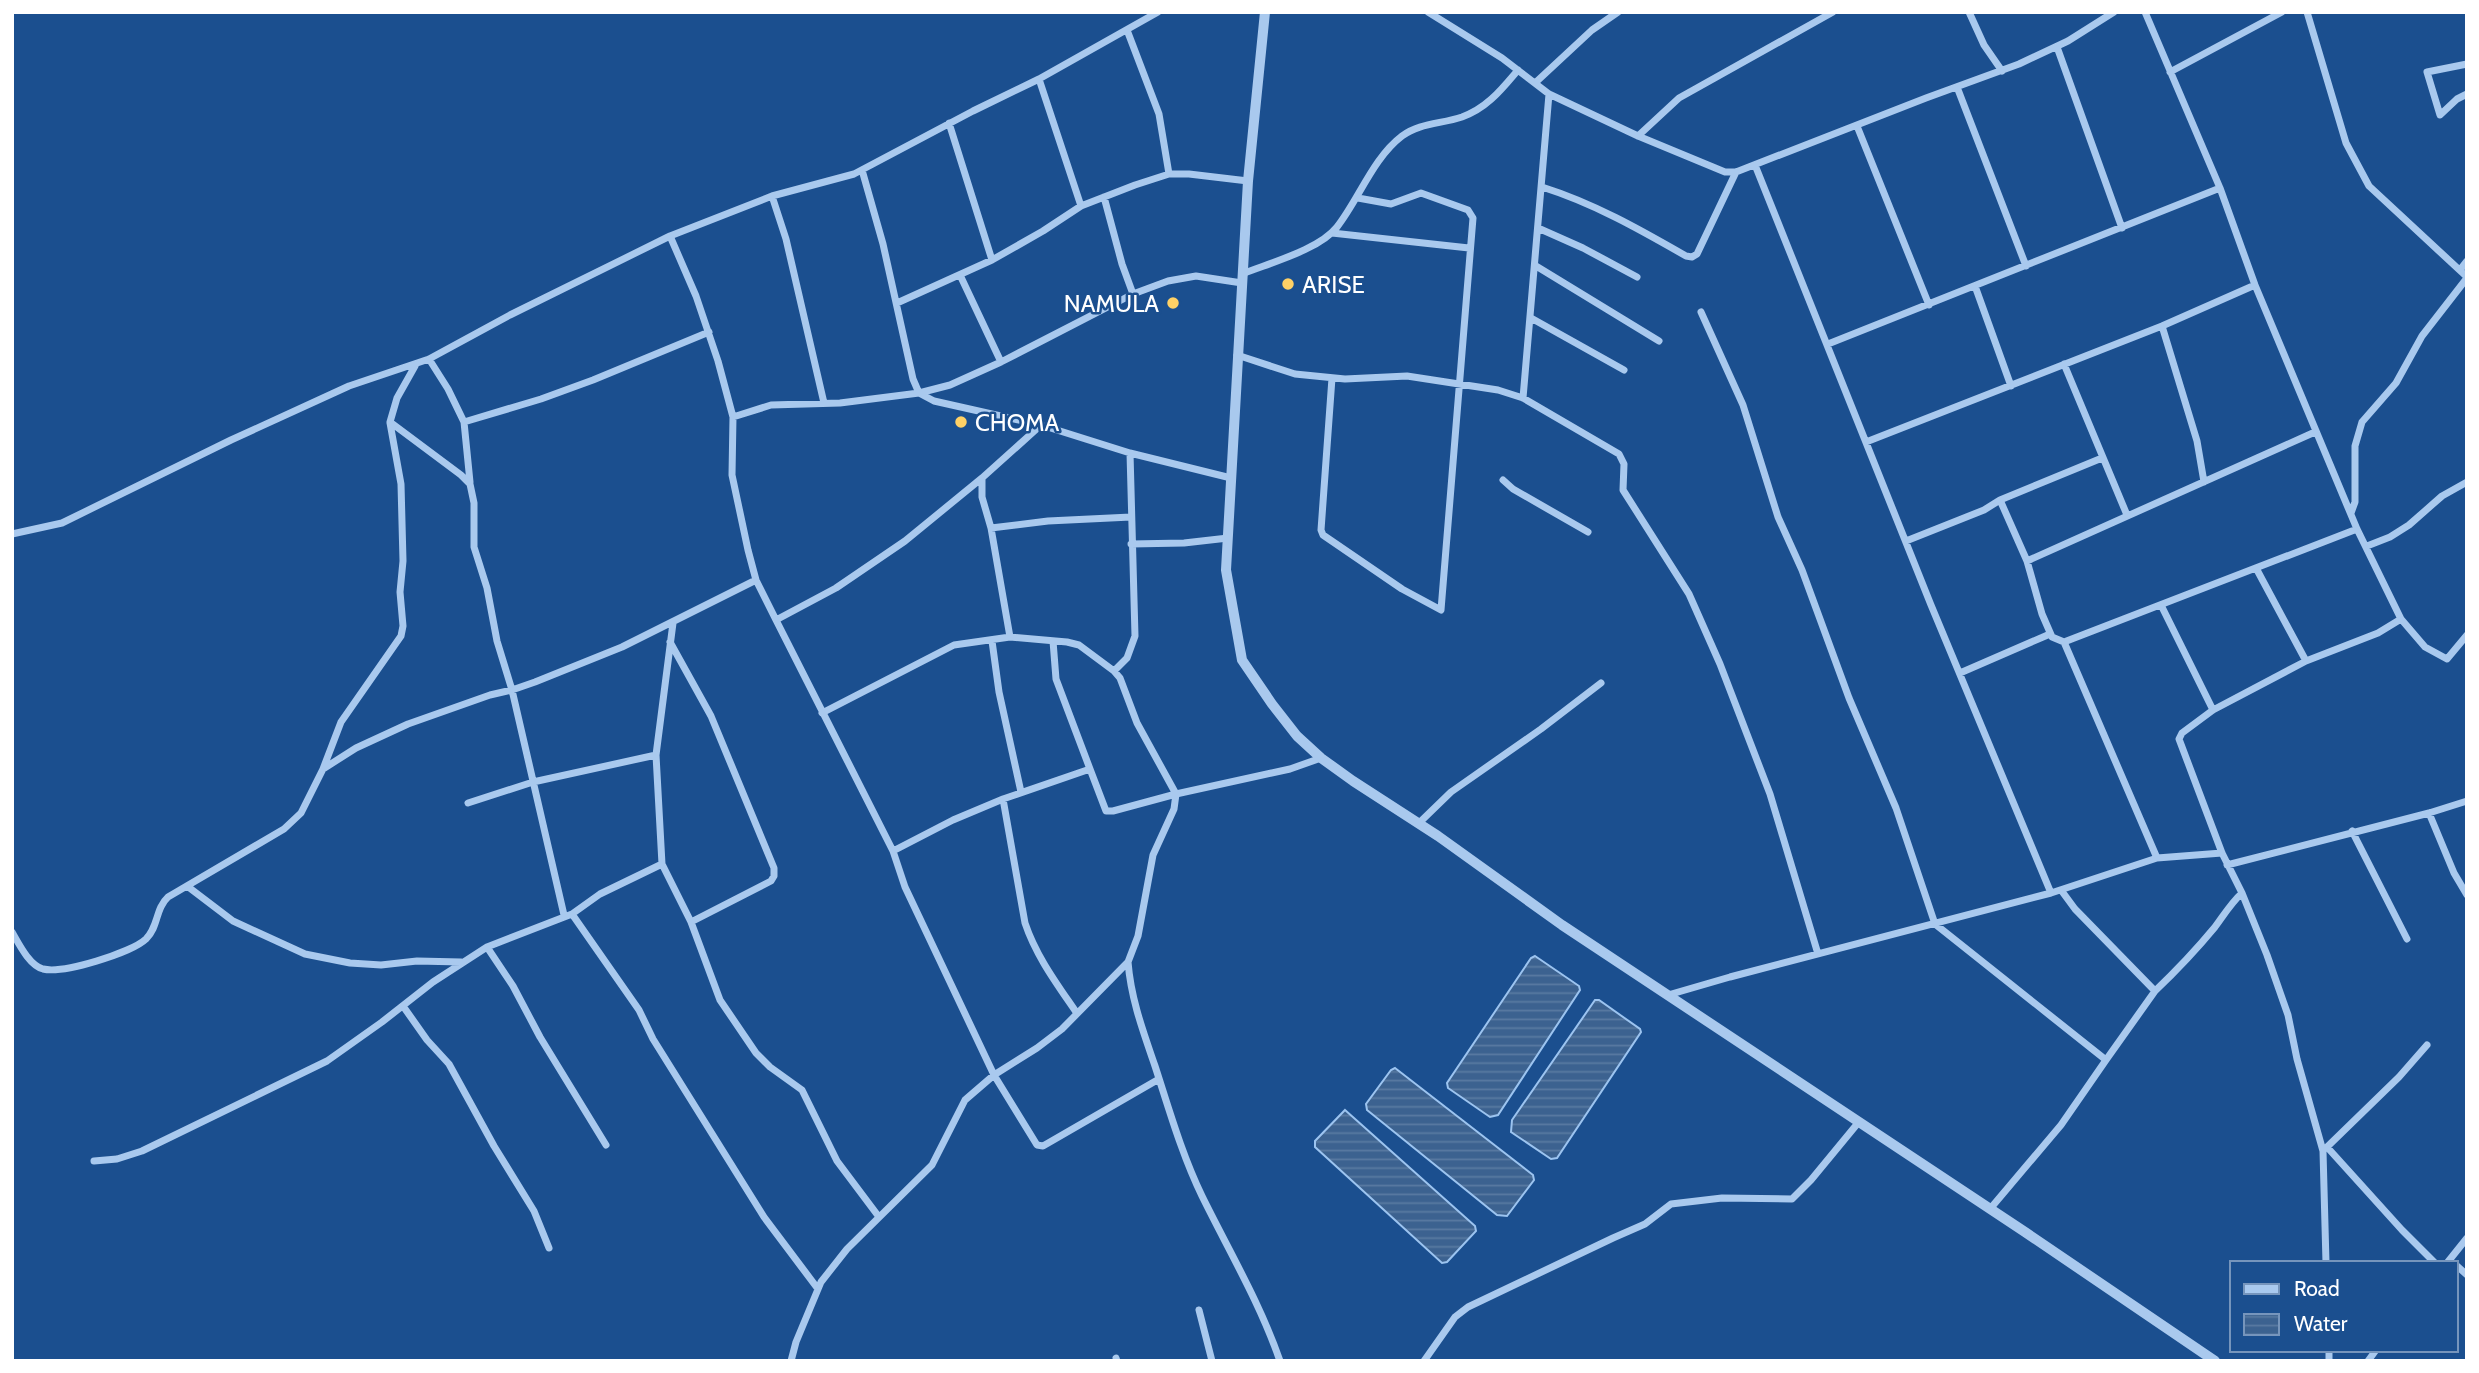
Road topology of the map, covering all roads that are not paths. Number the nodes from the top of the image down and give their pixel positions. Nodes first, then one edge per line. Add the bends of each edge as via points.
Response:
1 (1158, 12) edge
2 (1265, 12) edge
3 (1428, 12) edge
4 (1618, 12) edge
5 (1833, 12) edge
6 (1969, 12) edge
7 (2114, 12) edge
8 (2145, 12) edge
9 (2282, 12) edge
10 (2307, 12) edge
11 (1127, 30) junction
12 (2057, 47) junction
13 (2467, 64) edge
14 (1518, 70) junction
15 (2002, 71) junction
16 (2170, 72) junction
17 (1039, 79) junction
18 (1535, 83) junction
19 (1957, 87) junction
20 (2467, 93) edge
21 (1549, 94) junction
22 (949, 123) junction
23 (1857, 126) junction
24 (1638, 136) junction
25 (1755, 164) junction
26 (862, 170) junction
27 (1736, 172) junction
28 (1169, 174) junction
29 (1248, 181) junction
30 (1542, 187) junction
31 (2220, 188) junction
32 (772, 196) junction
33 (1104, 197) junction
34 (1358, 198) junction
35 (1081, 206) junction
36 (1538, 228) junction
37 (2122, 228) junction
38 (1332, 233) junction
39 (670, 236) junction
40 (1469, 248) junction
41 (992, 260) junction
42 (2467, 261) edge
43 (1536, 266) junction
44 (2026, 266) junction
45 (2460, 270) junction
46 (960, 275) junction
47 (1637, 277) dead end
48 (1242, 278) junction
49 (2467, 278) edge
50 (2254, 281) junction
51 (1975, 286) junction
52 (1133, 294) junction
53 (897, 303) junction
54 (1929, 304) junction
55 (1701, 312) dead end
56 (1531, 317) junction
57 (2162, 326) junction
58 (709, 332) junction
59 (1659, 341) dead end
60 (1828, 344) junction
61 (1237, 355) junction
62 (429, 359) junction
63 (1001, 362) junction
64 (416, 365) junction
65 (2064, 365) junction
66 (1624, 370) dead end
67 (1332, 378) junction
68 (1461, 383) junction
69 (2011, 386) junction
70 (919, 393) junction
71 (1524, 398) junction
72 (824, 403) junction
73 (733, 417) junction
74 (390, 422) junction
75 (464, 422) junction
76 (1041, 425) junction
77 (2315, 432) junction
78 (1866, 442) junction
79 (1129, 453) junction
80 (2102, 458) junction
81 (982, 478) junction
82 (1231, 478) junction
83 (1503, 480) dead end
84 (2204, 482) junction
85 (2467, 482) edge
86 (470, 484) junction
87 (2000, 500) junction
88 (2351, 514) junction
89 (2127, 515) junction
90 (1131, 517) junction
91 (990, 528) junction
92 (2357, 529) junction
93 (1588, 532) dead end
94 (12, 534) edge
95 (1228, 538) junction
96 (1906, 541) junction
97 (1131, 544) junction
98 (2367, 547) junction
99 (2027, 561) junction
100 (2256, 568) junction
101 (756, 580) junction
102 (2161, 605) junction
103 (2402, 619) junction
104 (776, 620) junction
105 (673, 623) junction
106 (2050, 634) junction
107 (2467, 635) edge
108 (1010, 636) junction
109 (992, 641) junction
110 (1053, 641) junction
111 (670, 642) junction
112 (2064, 642) junction
113 (2306, 661) junction
114 (1114, 671) junction
115 (1960, 673) junction
116 (1601, 683) dead end
117 (512, 691) junction
118 (2213, 710) junction
119 (822, 713) junction
120 (656, 755) junction
121 (1321, 758) junction
122 (323, 769) junction
123 (1090, 769) junction
124 (533, 782) junction
125 (1021, 792) junction
126 (1176, 794) junction
127 (1003, 799) junction
128 (2467, 801) edge
129 (468, 803) dead end
130 (2429, 813) junction
131 (1418, 824) junction
132 (2352, 831) junction
133 (893, 851) junction
134 (2222, 853) junction
135 (2157, 858) junction
136 (662, 864) junction
137 (2227, 864) junction
138 (187, 886) junction
139 (2061, 890) junction
140 (2051, 893) junction
141 (2242, 893) junction
142 (2467, 895) edge
143 (568, 914) junction
144 (691, 922) junction
145 (1935, 924) junction
146 (12, 932) edge
147 (2407, 939) dead end
148 (487, 947) junction
149 (1818, 954) junction
150 (462, 962) junction
151 (1128, 962) junction
152 (2155, 991) junction
153 (1668, 995) junction
154 (403, 1006) junction
155 (1076, 1012) junction
156 (2427, 1045) dead end
157 (2106, 1060) junction
158 (994, 1075) junction
159 (1159, 1079) junction
160 (1858, 1123) junction
161 (606, 1144) dead end
162 (2325, 1149) junction
163 (94, 1161) dead end
164 (1990, 1209) junction
165 (879, 1217) junction
166 (2467, 1238) edge
167 (548, 1248) dead end
168 (2326, 1261) edge
169 (2433, 1261) edge
170 (2452, 1261) edge
171 (818, 1289) junction
172 (1199, 1310) dead end
173 (791, 1361) edge
174 (1212, 1361) edge
175 (1280, 1361) edge
176 (1424, 1361) edge
177 (2215, 1361) edge

1 - 11 street
2 - 29 street
3 - 14 street
4 - 18 street
5 - 24 street via 1679,98
6 - 15 street via 1984,46
7 - 12 street
8 - 16 street
9 - 16 street
10 - 45 street via 2344,138 2358,169 2369,186
11 - 17 street
11 - 28 street via 1159,114
12 - 15 street
12 - 37 street
13 - 20 street via 2427,72 2440,115
14 - 18 street
14 - 34 street via 1487,105 1458,118 1413,128 1399,138 1374,167
15 - 19 street
16 - 31 street
17 - 22 street
17 - 35 street
18 - 21 street
19 - 23 street
19 - 44 street
21 - 24 street
21 - 30 street
22 - 26 street
22 - 41 street
23 - 25 street
23 - 54 street
24 - 27 street via 1717,169
25 - 27 street
25 - 60 street
26 - 32 street
26 - 53 street
27 - 30 street via 1698,254 1692,257 1576,198
28 - 29 street
28 - 33 street
29 - 48 street
30 - 36 street
31 - 37 street
31 - 50 street
32 - 39 street
32 - 72 street
33 - 35 street
33 - 52 street
34 - 38 street
34 - 40 street via 1391,204 1421,193 1468,210 1473,218
35 - 41 street
36 - 43 street
36 - 47 street
37 - 44 street
38 - 40 street
38 - 48 street
39 - 58 street
39 - 62 street
40 - 68 street
41 - 46 street
42 - 45 street
43 - 56 street
43 - 59 street
44 - 51 street
45 - 49 street
46 - 53 street
46 - 63 street
48 - 52 street via 1182,277
48 - 61 street
49 - 88 street via 2422,336 2396,383 2362,422 2355,446
50 - 57 street
50 - 77 street
51 - 54 street
51 - 69 street
52 - 63 street
53 - 70 street
54 - 60 street
55 - 145 street via 1743,405 1778,517 1896,808
56 - 66 street
56 - 71 street
57 - 65 street
57 - 84 street via 2197,441
58 - 73 street
58 - 75 street via 593,380
60 - 78 street
61 - 67 street via 1295,374
61 - 82 street
62 - 64 street
62 - 75 street
63 - 70 street
64 - 74 street via 397,398
64 - 94 street via 349,386 62,523
65 - 69 street
65 - 80 street
67 - 68 street via 1407,376
67 - 68 street via 1323,535 1441,610
68 - 71 street
69 - 78 street
70 - 72 street
70 - 76 street via 934,401
71 - 149 street via 1611,447 1623,459 1623,490 1689,594 1745,726 1777,814
72 - 73 street via 771,405
73 - 101 street via 732,475
74 - 86 street
74 - 122 street via 401,484 403,626 397,646 341,722
75 - 86 street
76 - 79 street
76 - 81 street
77 - 84 street
77 - 88 street
78 - 96 street
79 - 82 street
79 - 90 street
80 - 87 street
80 - 89 street
81 - 91 street
81 - 104 street via 905,541 836,589
82 - 95 street
83 - 93 street
84 - 89 street
85 - 98 street via 2442,496 2409,526
86 - 117 street via 474,547
87 - 96 street
87 - 99 street
88 - 92 street
89 - 99 street
90 - 91 street
90 - 97 street
91 - 108 street
92 - 98 street
92 - 100 street
95 - 97 street
95 - 121 street via 1226,570 1242,660 1297,736
96 - 115 street
97 - 114 street via 1135,636 1127,658
98 - 103 street
99 - 106 street
100 - 102 street
100 - 113 street
101 - 104 street
101 - 105 street
102 - 112 street
102 - 118 street
103 - 107 street via 2425,647 2447,659
103 - 113 street
104 - 119 street
105 - 111 street
105 - 117 street
106 - 112 street
106 - 115 street
108 - 109 street
108 - 110 street
109 - 119 street via 954,645
109 - 125 street
110 - 114 street via 1079,645
110 - 123 street via 1056,679
111 - 120 street
111 - 144 street via 711,716 774,868 771,881
112 - 135 street
113 - 118 street
114 - 126 street
115 - 140 street
116 - 131 street via 1451,792
117 - 122 street via 408,724
117 - 124 street
118 - 134 street via 2179,739
119 - 133 street
120 - 124 street
120 - 136 street
121 - 126 street
121 - 131 street
122 - 138 street via 301,813 284,830
123 - 125 street
123 - 126 street via 1106,811
124 - 129 street
124 - 143 street
125 - 127 street
126 - 151 street via 1153,855 1138,936
127 - 133 street
127 - 155 street via 1029,937
128 - 130 street
130 - 132 street
130 - 142 street
131 - 153 street
132 - 137 street
132 - 147 street
133 - 158 street via 905,887
134 - 135 street
134 - 137 street
135 - 139 street
136 - 143 street
136 - 144 street
137 - 141 street
138 - 146 street via 161,904 155,928 143,941 107,958 42,969
138 - 150 street via 233,921 305,954 381,965
139 - 140 street
139 - 152 street
140 - 145 street
141 - 152 street
141 - 162 street via 2288,1014
143 - 148 street
143 - 171 street via 639,1010 764,1217
144 - 165 street via 710,979 734,1023 763,1060 802,1090 837,1161
145 - 149 street
145 - 157 street
148 - 150 street
148 - 161 street
149 - 153 street
150 - 154 street
151 - 155 street
151 - 159 street via 1136,1013
152 - 157 street
153 - 160 street
154 - 163 street via 343,1051 284,1084 142,1151
154 - 167 street via 449,1064 534,1211
155 - 158 street via 1062,1029
156 - 162 street
157 - 164 street via 2061,1125
158 - 159 street via 1039,1147
158 - 165 street via 965,1100 932,1165
159 - 175 street via 1201,1195 1263,1314
160 - 164 street
160 - 176 street via 1792,1199 1722,1198 1665,1206 1633,1230 1468,1307 1455,1317
162 - 168 street
162 - 169 street
164 - 177 street
165 - 171 street via 847,1249
166 - 170 street
171 - 173 street
172 - 174 street

